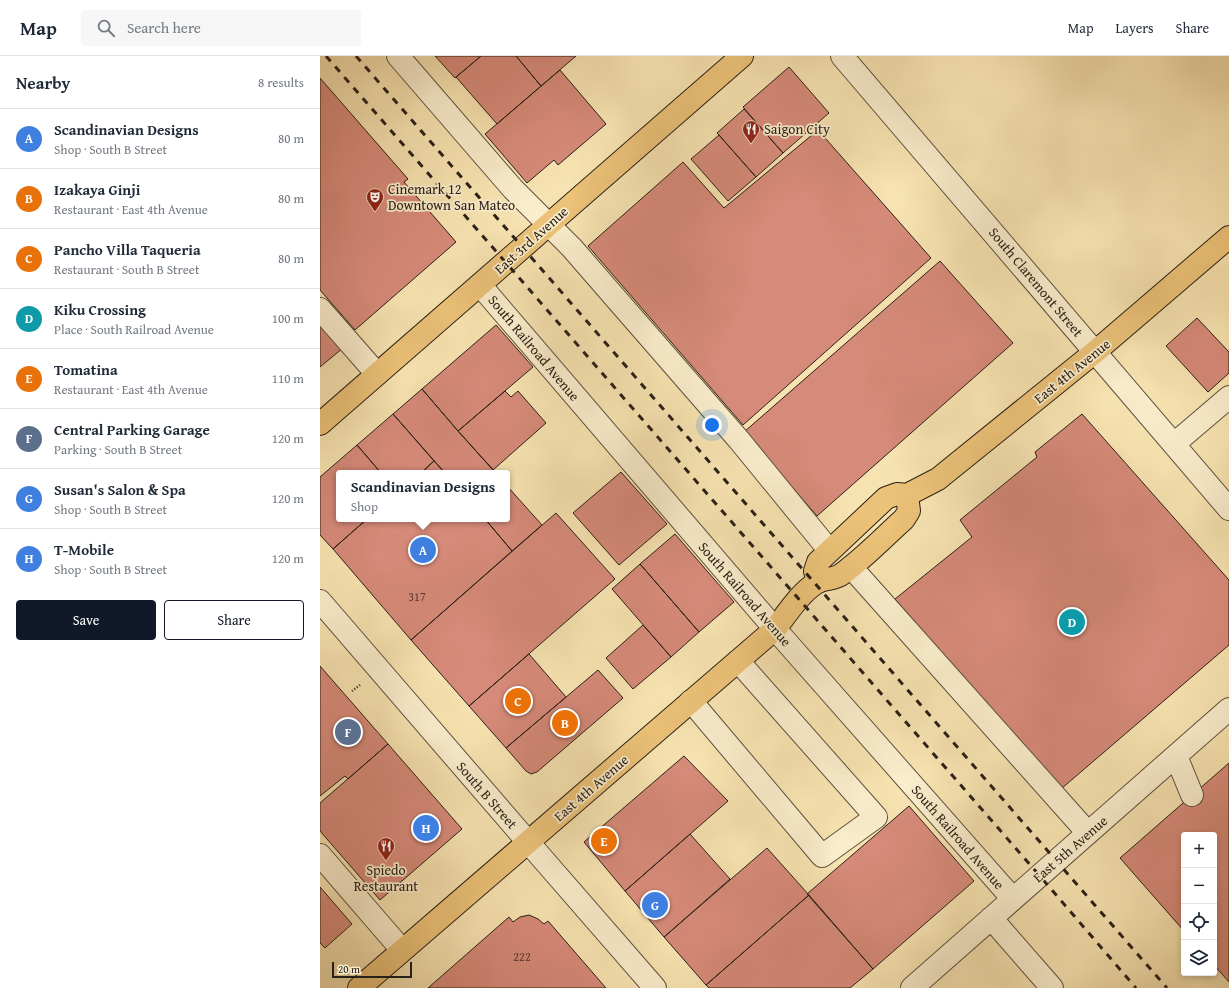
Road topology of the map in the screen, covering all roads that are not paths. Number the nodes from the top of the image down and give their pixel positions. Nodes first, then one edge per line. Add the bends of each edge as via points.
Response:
1 (398, 56) edge
2 (742, 56) edge
3 (842, 56) edge
4 (548, 224) junction
5 (1227, 245) edge
6 (480, 285) junction
7 (320, 309) edge
8 (1096, 352) junction
9 (377, 374) junction
10 (1229, 397) edge
11 (320, 424) edge
12 (1174, 444) junction
13 (907, 495) junction
14 (1229, 509) edge
15 (830, 550) junction
16 (852, 567) junction
17 (818, 582) junction
18 (320, 601) edge
19 (775, 629) junction
20 (738, 661) junction
21 (691, 701) junction
22 (1229, 709) edge
23 (1176, 756) junction
24 (1192, 795) dead end
25 (1088, 833) junction
26 (528, 842) junction
27 (320, 855) edge
28 (1013, 900) junction
29 (991, 918) junction
30 (402, 950) junction
31 (358, 988) edge
32 (655, 988) edge
33 (912, 988) edge
34 (1052, 988) edge

1 - 4 street via 513,189
2 - 4 main road, East 3rd Avenue
3 - 8 street, South Claremont Street
4 - 6 main road, East 3rd Avenue
4 - 15 street via 572,248 739,440
5 - 8 main road, East 4th Avenue
6 - 9 main road, East 3rd Avenue
6 - 19 street, South Railroad Avenue
7 - 9 street
8 - 12 street, South Claremont Street
8 - 13 main road, East 4th Avenue via 938,479
9 - 11 main road, East 3rd Avenue
10 - 12 street
12 - 14 street, South Claremont Street
13 - 15 main road, East 4th Avenue via 897,494 886,498
13 - 16 main road, East 4th Avenue via 909,510 904,519
15 - 17 main road, East 4th Avenue via 818,562 815,571
16 - 17 main road, East 4th Avenue via 840,576
16 - 25 street
17 - 19 main road, East 4th Avenue via 799,599
18 - 26 street, South B Street
19 - 20 main road, East 4th Avenue
19 - 28 street, South Railroad Avenue
20 - 21 main road, East 4th Avenue
20 - 21 street via 876,817 822,856
21 - 26 main road, East 4th Avenue
22 - 23 street, East 5th Avenue
23 - 24 street
23 - 25 street, East 5th Avenue
25 - 28 street, East 5th Avenue
26 - 30 main road, East 4th Avenue
26 - 32 street, South B Street
27 - 30 street
28 - 29 street, East 5th Avenue
29 - 33 street, East 5th Avenue
29 - 34 street
30 - 31 main road, East 4th Avenue

